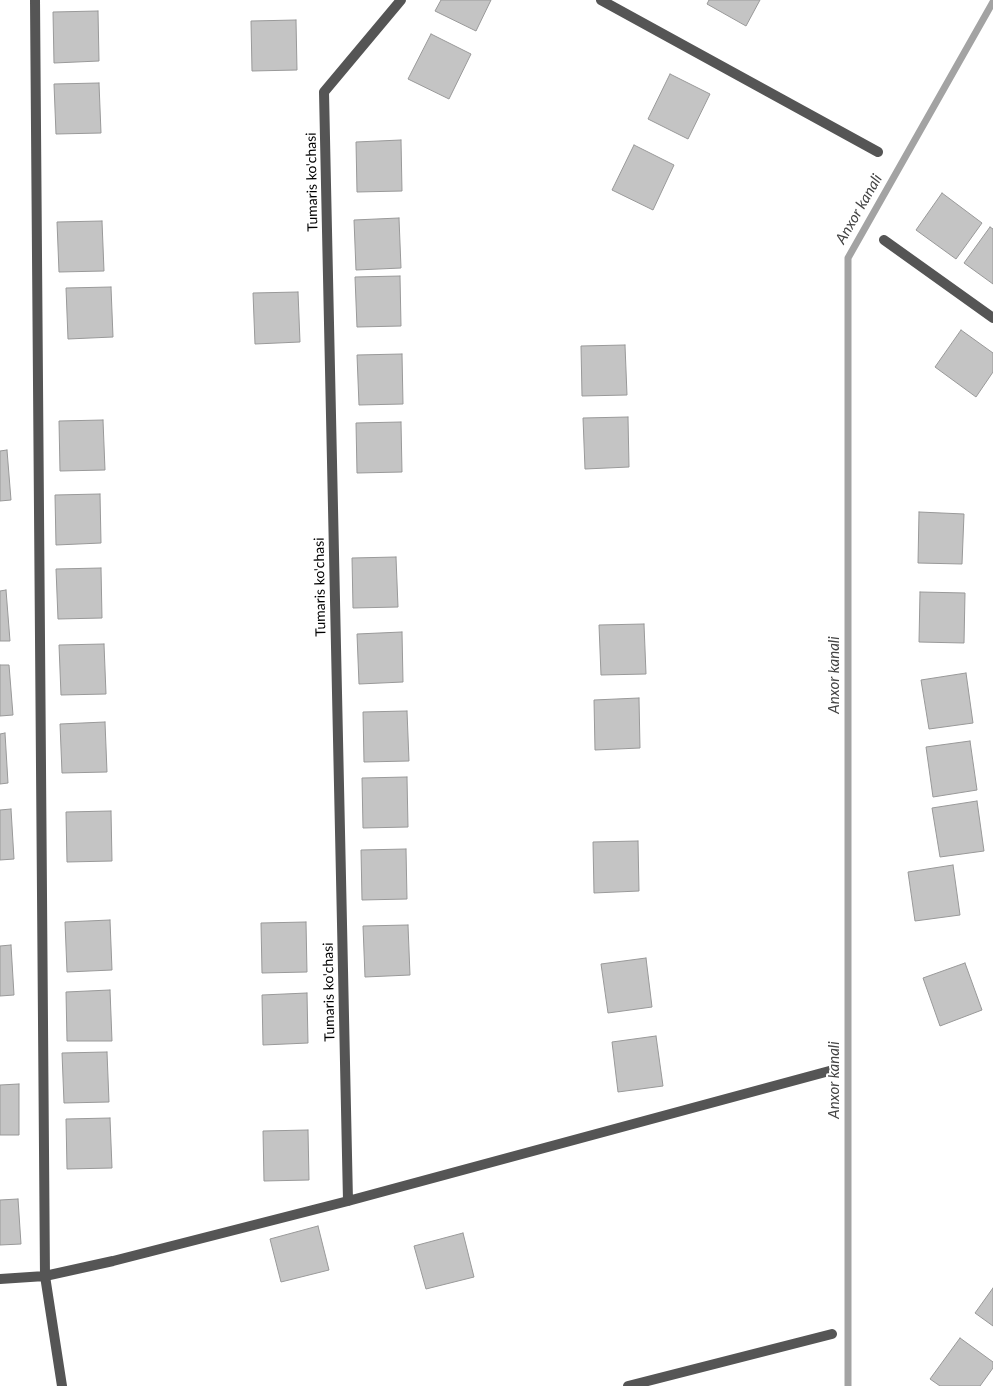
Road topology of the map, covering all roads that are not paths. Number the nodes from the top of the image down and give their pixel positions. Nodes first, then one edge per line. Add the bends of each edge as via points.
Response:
1 (35, 0) edge
2 (401, 0) edge
3 (601, 0) edge
4 (878, 152) dead end
5 (884, 240) dead end
6 (993, 318) edge
7 (833, 1070) dead end
8 (348, 1201) junction
9 (46, 1276) junction
10 (0, 1278) edge
11 (832, 1334) dead end
12 (62, 1386) edge
13 (628, 1386) edge

1 - 9 street
2 - 8 street, Tumaris ko'chasi via 324,92
3 - 4 street
5 - 6 street
7 - 8 street
8 - 9 street
9 - 10 street
9 - 12 street
11 - 13 street

